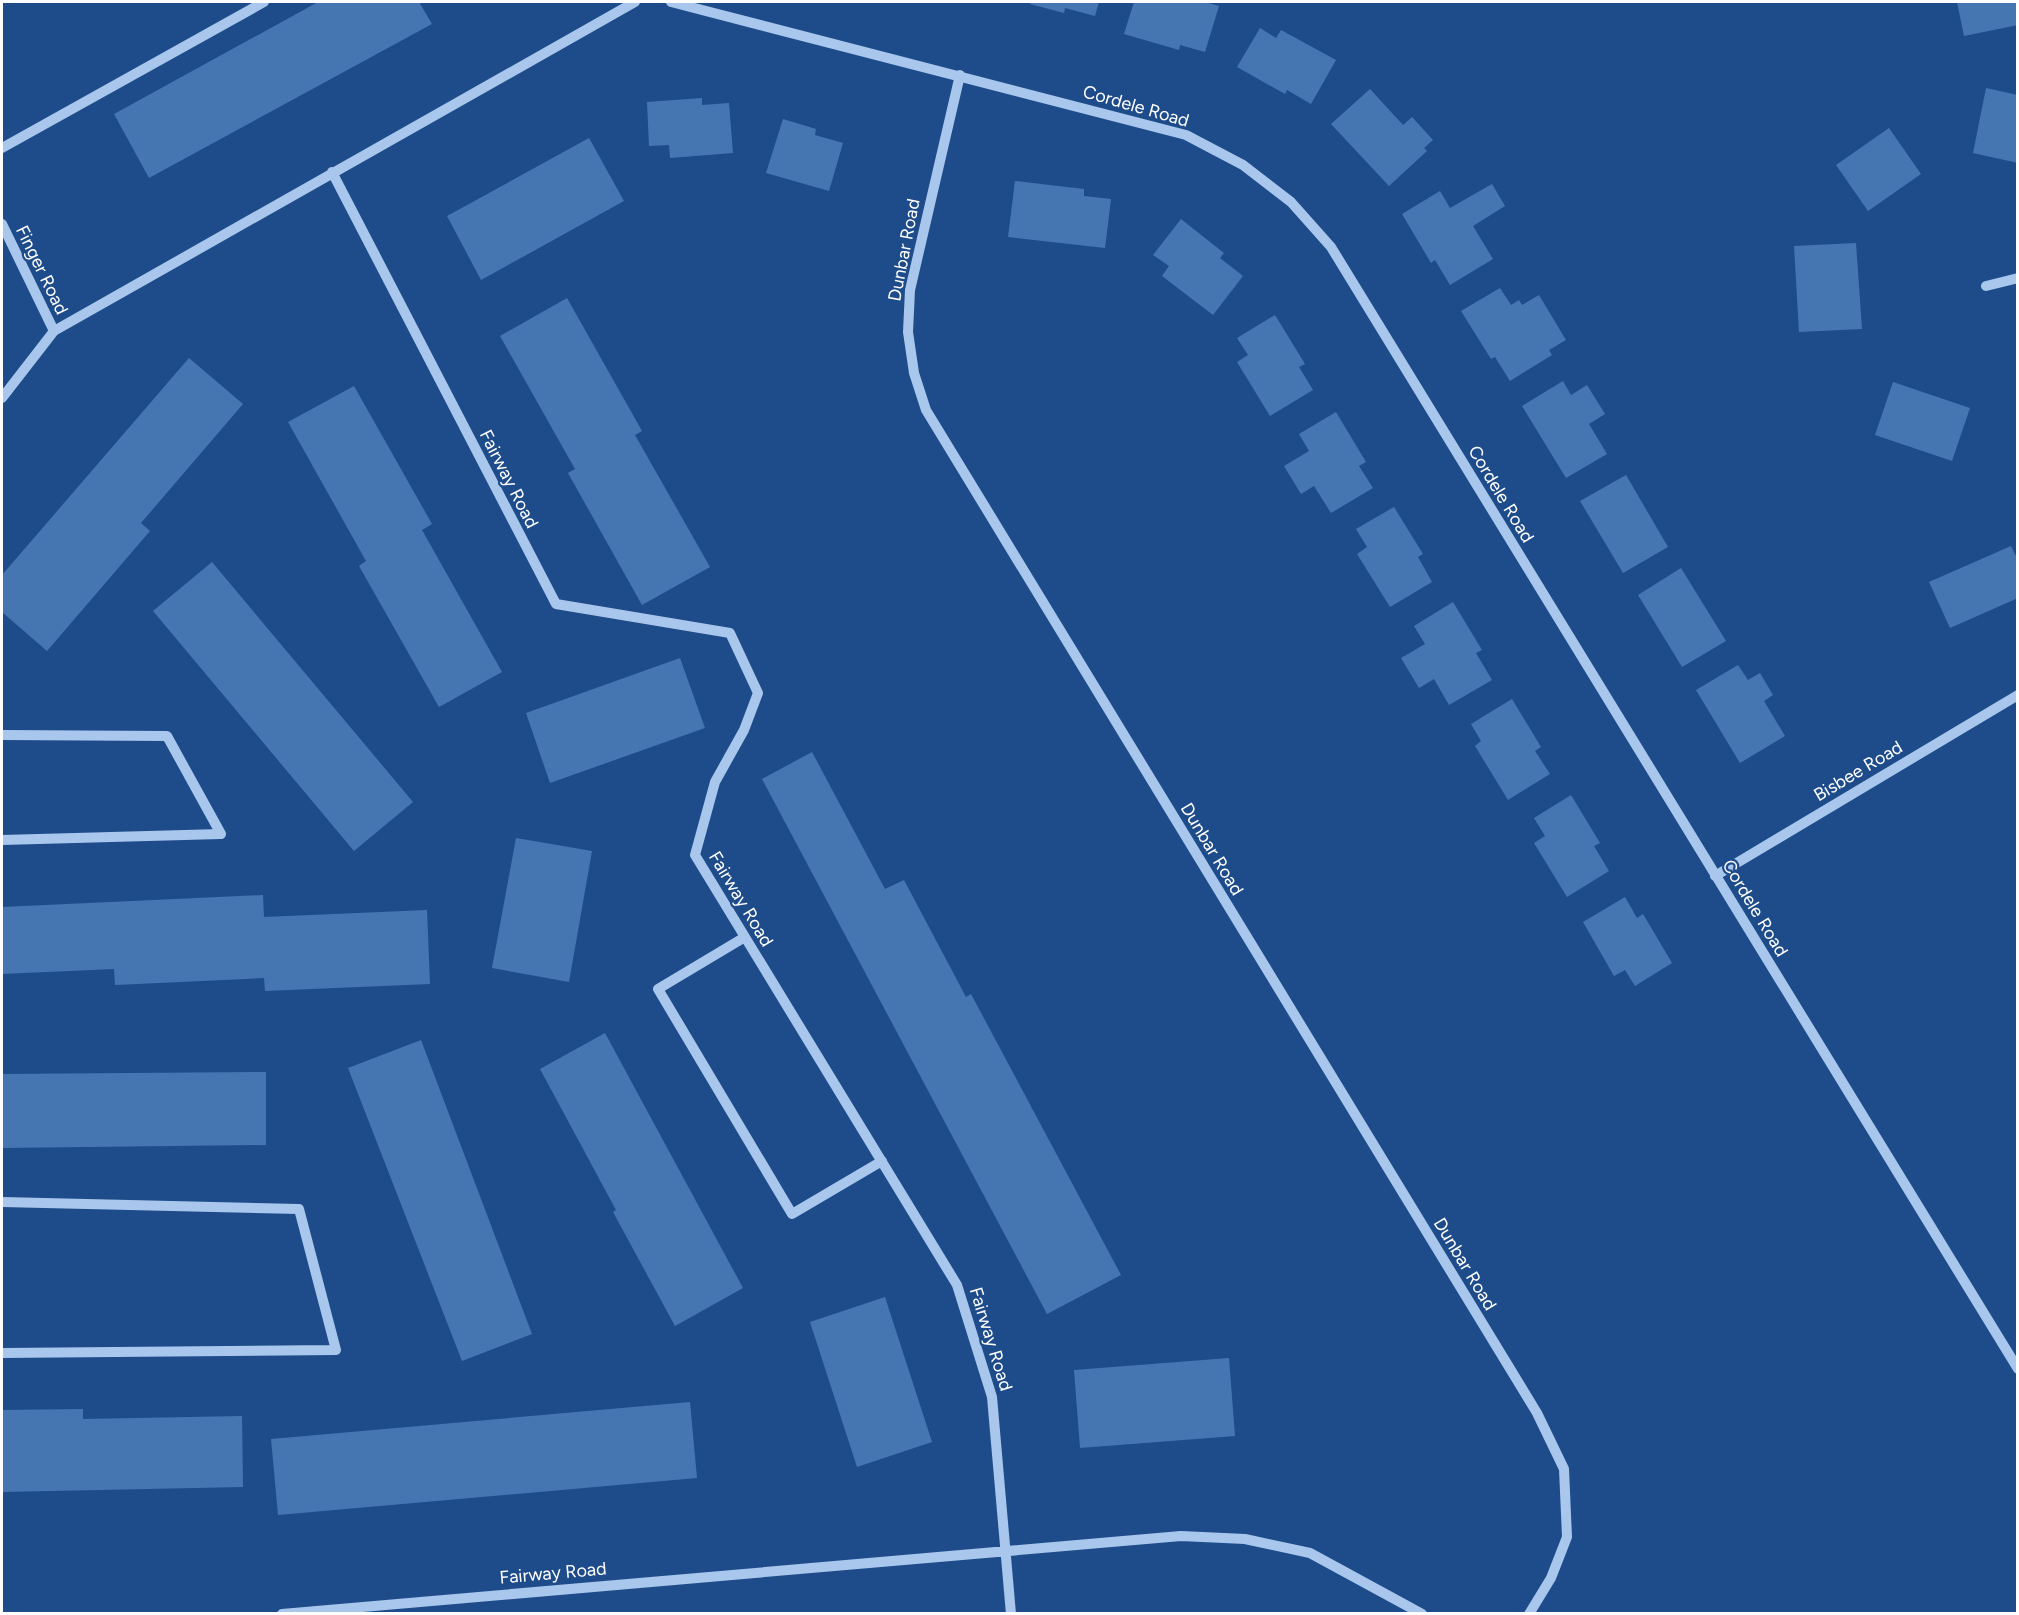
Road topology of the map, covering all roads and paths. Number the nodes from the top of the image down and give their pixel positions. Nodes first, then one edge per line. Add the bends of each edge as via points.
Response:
1 (264, 2) edge
2 (635, 2) edge
3 (671, 2) edge
4 (960, 75) junction
5 (2, 148) edge
6 (332, 172) junction
7 (2, 224) edge
8 (5, 237) edge
9 (2018, 278) edge
10 (1986, 286) dead end
11 (54, 331) junction
12 (2, 398) edge
13 (2018, 695) edge
14 (2, 735) edge
15 (2, 840) edge
16 (1715, 876) junction
17 (745, 937) junction
18 (882, 1161) junction
19 (2, 1202) edge
20 (2, 1353) edge
21 (2018, 1369) edge
22 (1005, 1550) junction
23 (282, 1614) edge
24 (1011, 1614) edge
25 (1422, 1614) edge
26 (1529, 1614) edge

1 - 5 street
2 - 6 street
3 - 4 street, Cordele Road
4 - 16 street, Cordele Road via 1186,135 1243,165 1291,202 1331,247
4 - 26 street, Dunbar Road via 910,290 908,332 914,373 926,410 1537,1413 1564,1469 1567,1537 1551,1578
6 - 11 street
6 - 17 street, Fairway Road via 556,604 730,633 758,693 744,730 715,783 695,855
7 - 8 street, Finger Road
8 - 11 street, Finger Road
9 - 10 street
11 - 12 street
13 - 16 street, Bisbee Road
14 - 15 street via 167,736 221,834
16 - 21 street, Cordele Road
17 - 18 street, Fairway Road
17 - 18 street via 658,989 792,1215
18 - 22 street, Fairway Road via 957,1285 992,1397
19 - 20 street via 299,1209 336,1350
22 - 23 street, Fairway Road
22 - 24 street, Fairway Road
22 - 25 street, Fairway Road via 1181,1536 1245,1539 1310,1554

